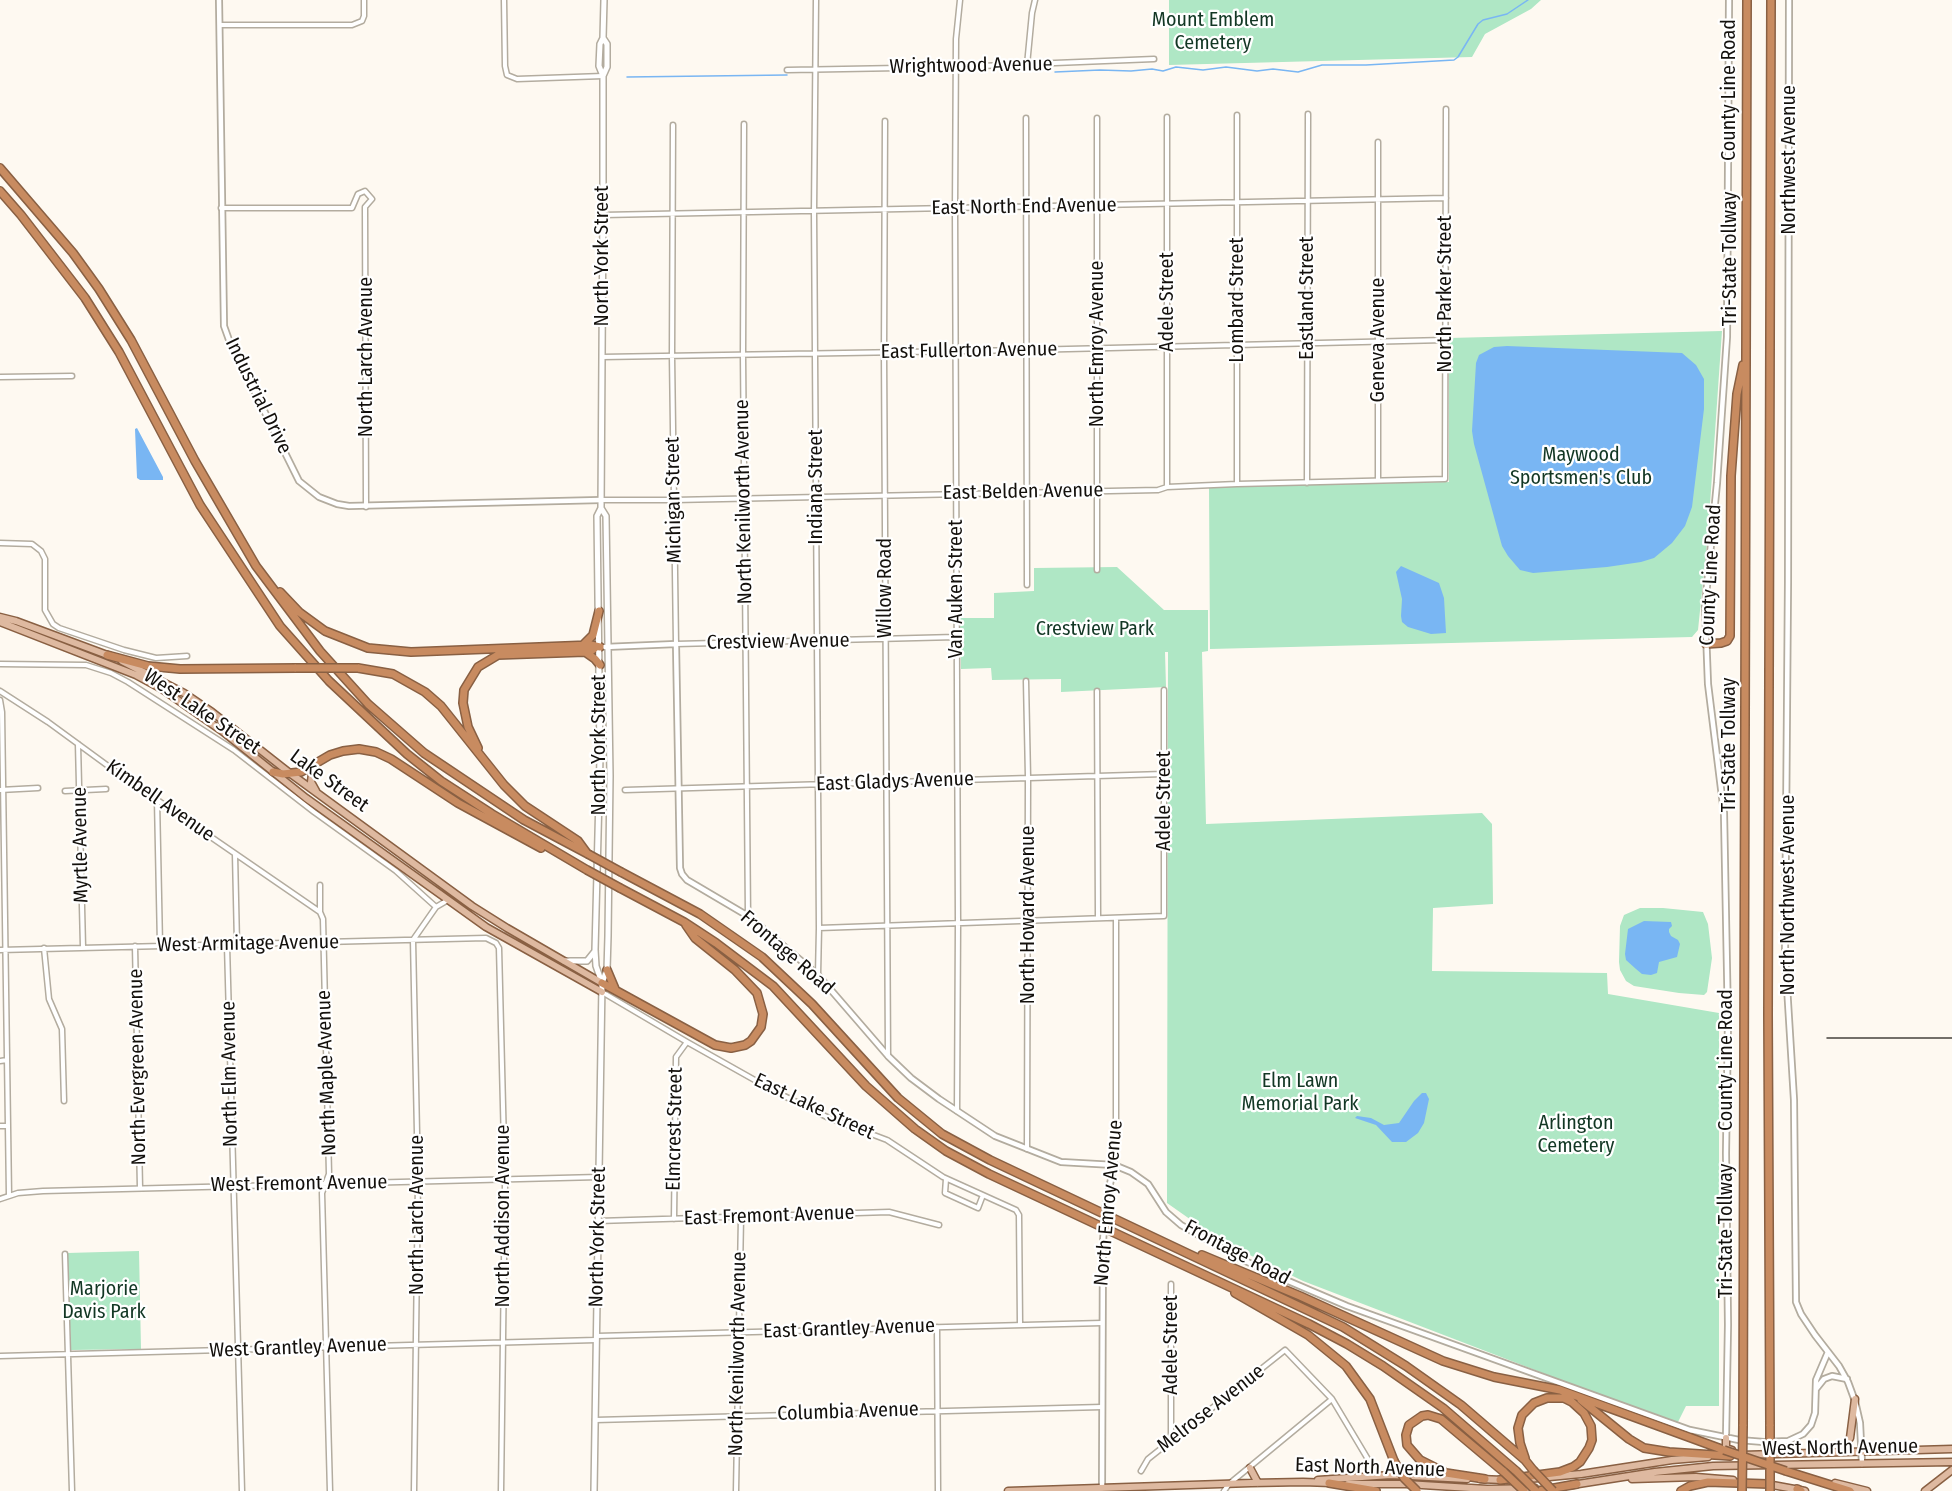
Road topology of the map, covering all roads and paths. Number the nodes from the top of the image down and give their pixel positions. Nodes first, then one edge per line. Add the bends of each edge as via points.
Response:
1 (219, 0) edge
2 (364, 0) edge
3 (504, 0) edge
4 (604, 0) edge
5 (816, 0) edge
6 (960, 0) edge
7 (1035, 0) edge
8 (1729, 0) edge
9 (1748, 0) edge
10 (1772, 0) edge
11 (1789, 0) edge
12 (220, 25) junction
13 (1154, 59) dead end
14 (1027, 65) junction
15 (956, 67) junction
16 (787, 69) dead end
17 (815, 70) junction
18 (603, 76) junction
19 (1446, 109) dead end
20 (1308, 114) dead end
21 (1238, 115) dead end
22 (1167, 117) dead end
23 (1026, 118) dead end
24 (1097, 118) dead end
25 (885, 121) dead end
26 (744, 124) dead end
27 (673, 125) dead end
28 (1378, 142) dead end
29 (0, 168) edge
30 (0, 191) edge
31 (1446, 198) junction
32 (1378, 200) junction
33 (1308, 201) junction
34 (1237, 203) junction
35 (1167, 204) junction
36 (1096, 206) junction
37 (1026, 207) junction
38 (222, 208) junction
39 (955, 209) junction
40 (885, 210) junction
41 (814, 212) junction
42 (744, 213) junction
43 (673, 214) junction
44 (603, 215) junction
45 (1789, 320) joint
46 (1445, 340) junction
47 (1378, 341) junction
48 (1307, 343) junction
49 (1237, 345) junction
50 (1167, 347) junction
51 (1097, 348) junction
52 (1026, 350) junction
53 (956, 351) junction
54 (884, 352) junction
55 (815, 354) junction
56 (1746, 354) junction
57 (743, 355) junction
58 (672, 356) junction
59 (602, 357) junction
60 (72, 376) dead end
61 (0, 377) edge
62 (1445, 479) joint
63 (1378, 480) junction
64 (1307, 483) junction
65 (1237, 484) junction
66 (1167, 488) junction
67 (1097, 491) junction
68 (1027, 492) junction
69 (956, 493) junction
70 (885, 495) junction
71 (816, 497) junction
72 (744, 499) junction
73 (601, 500) junction
74 (674, 500) junction
75 (366, 507) junction
76 (601, 508) junction
77 (0, 543) edge
78 (256, 566) junction
79 (1097, 570) dead end
80 (1027, 585) dead end
81 (599, 611) junction
82 (0, 617) edge
83 (0, 622) edge
84 (956, 638) junction
85 (886, 639) junction
86 (817, 641) junction
87 (746, 642) junction
88 (676, 644) junction
89 (1706, 644) junction
90 (601, 647) junction
91 (583, 649) junction
92 (107, 655) junction
93 (188, 656) dead end
94 (0, 664) edge
95 (600, 665) junction
96 (1026, 681) dead end
97 (1164, 690) dead end
98 (0, 691) edge
99 (1097, 691) dead end
100 (0, 700) edge
101 (78, 743) junction
102 (313, 765) junction
103 (487, 765) junction
104 (273, 772) junction
105 (291, 774) junction
106 (1164, 774) junction
107 (1097, 775) junction
108 (1028, 777) junction
109 (957, 780) junction
110 (888, 782) junction
111 (818, 784) junction
112 (748, 786) junction
113 (38, 788) dead end
114 (106, 789) dead end
115 (678, 789) junction
116 (1, 790) edge
117 (81, 790) junction
118 (625, 790) dead end
119 (64, 791) dead end
120 (318, 794) junction
121 (157, 800) junction
122 (235, 854) junction
123 (588, 854) junction
124 (587, 870) junction
125 (682, 874) joint
126 (320, 885) dead end
127 (448, 900) junction
128 (436, 907) junction
129 (320, 912) junction
130 (748, 916) junction
131 (1098, 918) junction
132 (1116, 918) junction
133 (1028, 921) junction
134 (684, 922) junction
135 (958, 923) junction
136 (889, 926) junction
137 (819, 928) junction
138 (413, 940) junction
139 (323, 942) junction
140 (496, 943) joint
141 (237, 944) junction
142 (160, 945) junction
143 (227, 945) junction
144 (135, 946) junction
145 (83, 947) junction
146 (44, 948) junction
147 (0, 950) edge
148 (6, 950) junction
149 (596, 950) junction
150 (560, 960) junction
151 (607, 970) junction
152 (818, 975) junction
153 (602, 983) junction
154 (617, 991) junction
155 (602, 992) junction
156 (687, 1042) junction
157 (888, 1056) junction
158 (7, 1060) junction
159 (0, 1061) edge
160 (64, 1101) dead end
161 (957, 1111) junction
162 (0, 1126) edge
163 (8, 1126) junction
164 (1027, 1150) junction
165 (1114, 1165) junction
166 (599, 1177) junction
167 (505, 1179) junction
168 (946, 1179) junction
169 (418, 1181) junction
170 (326, 1184) junction
171 (233, 1186) junction
172 (140, 1188) junction
173 (9, 1195) junction
174 (983, 1195) junction
175 (0, 1198) edge
176 (741, 1217) junction
177 (674, 1219) junction
178 (598, 1221) junction
179 (1120, 1222) junction
180 (939, 1225) dead end
181 (65, 1254) dead end
182 (1198, 1273) junction
183 (1171, 1284) dead end
184 (1102, 1323) junction
185 (1020, 1324) junction
186 (937, 1326) junction
187 (739, 1332) junction
188 (597, 1338) junction
189 (503, 1342) junction
190 (416, 1345) junction
191 (327, 1347) junction
192 (238, 1350) junction
193 (1828, 1352) junction
194 (67, 1354) junction
195 (0, 1356) edge
196 (1847, 1379) junction
197 (1816, 1389) junction
198 (1560, 1390) junction
199 (1332, 1399) junction
200 (1855, 1400) junction
201 (1102, 1407) junction
202 (937, 1410) junction
203 (737, 1415) junction
204 (595, 1420) junction
205 (1726, 1437) junction
206 (1171, 1442) junction
207 (1952, 1449) edge
208 (1862, 1451) junction
209 (1729, 1452) junction
210 (1840, 1452) junction
211 (1526, 1460) junction
212 (1952, 1462) edge
213 (1862, 1464) junction
214 (1372, 1466) dead end
215 (1730, 1466) joint
216 (1250, 1468) junction
217 (1786, 1470) junction
218 (1952, 1470) edge
219 (1141, 1471) dead end
220 (1485, 1479) junction
221 (1500, 1480) junction
222 (1258, 1482) junction
223 (1303, 1482) junction
224 (1593, 1482) junction
225 (1329, 1483) junction
226 (1229, 1484) junction
227 (1577, 1484) junction
228 (1769, 1488) edge
229 (1101, 1490) edge
230 (1303, 1490) edge
231 (1801, 1490) edge
232 (72, 1491) edge
233 (242, 1491) edge
234 (330, 1491) edge
235 (414, 1491) edge
236 (501, 1491) edge
237 (594, 1491) edge
238 (736, 1491) edge
239 (938, 1491) edge
240 (1008, 1491) edge
241 (1224, 1491) edge
242 (1376, 1491) edge
243 (1417, 1491) edge
244 (1524, 1491) edge
245 (1537, 1491) edge
246 (1553, 1491) edge
247 (1681, 1491) edge
248 (1742, 1491) edge
249 (1850, 1491) edge
250 (1867, 1491) edge
251 (1925, 1491) edge

1 - 12 street, Industrial Drive
2 - 12 street via 362,21 352,25
3 - 18 street via 507,75 518,79
4 - 18 main road, North York Street via 599,66
5 - 17 street, Indiana Street
6 - 15 street, Van Auken Street
7 - 14 street
8 - 89 street, County Line Road via 1727,337 1705,606
9 - 56 highway, Tri-State Tollway
10 - 228 highway, Tri-State Tollway, bridge
11 - 45 street, Northwest Avenue
12 - 38 street, Industrial Drive
13 - 14 street, Wrightwood Avenue
14 - 15 street, Wrightwood Avenue
15 - 17 street, Wrightwood Avenue
15 - 39 street, Van Auken Street
16 - 17 street, Wrightwood Avenue
17 - 41 street, Indiana Street
18 - 44 main road, North York Street
19 - 31 street, North Parker Street
20 - 33 street, Eastland Street
21 - 34 street, Lombard Street
22 - 35 street, Adele Street
23 - 37 street
24 - 36 street, North Emroy Avenue
25 - 40 street, Willow Road
26 - 42 street, North Kenilworth Avenue
27 - 43 street, Michigan Street
28 - 32 street, Geneva Avenue
29 - 78 highway via 99,289
30 - 124 highway via 52,254 119,352 200,505 280,626 329,681 407,754 492,814
31 - 32 street, East North End Avenue
31 - 46 street, North Parker Street
32 - 33 street, East North End Avenue
32 - 47 street, Geneva Avenue
33 - 34 street, East North End Avenue
33 - 48 street, Eastland Street
34 - 35 street, East North End Avenue
34 - 49 street, Lombard Street
35 - 36 street, East North End Avenue
35 - 50 street, Adele Street
36 - 37 street, East North End Avenue
36 - 51 street, North Emroy Avenue
37 - 39 street, East North End Avenue
37 - 52 street
38 - 75 street, Industrial Drive via 223,316 229,340 299,481 319,497 337,504
38 - 75 street, North Larch Avenue via 352,208 358,194 365,190 372,199 365,207
39 - 40 street, East North End Avenue
39 - 53 street, Van Auken Street
40 - 41 street, East North End Avenue
40 - 54 street, Willow Road
41 - 42 street, East North End Avenue
41 - 55 street, Indiana Street
42 - 43 street, East North End Avenue
42 - 57 street, North Kenilworth Avenue
43 - 44 street, East North End Avenue
43 - 58 street, Michigan Street
44 - 59 main road, North York Street
45 - 193 street, North Northwest Avenue via 1785,954 1794,1100 1796,1302
46 - 47 street, East Fullerton Avenue
46 - 62 street, North Parker Street
47 - 48 street, East Fullerton Avenue
47 - 63 street, Geneva Avenue
48 - 49 street, East Fullerton Avenue
48 - 64 street, Eastland Street
49 - 50 street, East Fullerton Avenue
49 - 65 street, Lombard Street
50 - 51 street, East Fullerton Avenue
50 - 66 street, Adele Street
51 - 52 street, East Fullerton Avenue
51 - 67 street, North Emroy Avenue
52 - 53 street, East Fullerton Avenue
52 - 68 street
53 - 54 street, East Fullerton Avenue
53 - 69 street, Van Auken Street
54 - 55 street, East Fullerton Avenue
54 - 70 street, Willow Road
55 - 57 street, East Fullerton Avenue
55 - 71 street, Indiana Street
56 - 89 highway via 1737,394 1731,476 1730,636 1721,643
56 - 248 highway, Tri-State Tollway, bridge
57 - 58 street, East Fullerton Avenue
57 - 72 street, North Kenilworth Avenue
58 - 59 street, East Fullerton Avenue
58 - 74 street, Michigan Street
59 - 73 main road, North York Street
60 - 61 street
62 - 63 street, East Belden Avenue
63 - 64 street, East Belden Avenue
64 - 65 street, East Belden Avenue
65 - 66 street, East Belden Avenue
66 - 67 street, East Belden Avenue
67 - 68 street, East Belden Avenue
67 - 79 street, North Emroy Avenue
68 - 69 street, East Belden Avenue
68 - 80 street
69 - 70 street, East Belden Avenue
69 - 84 street, Van Auken Street
70 - 71 street, East Belden Avenue
70 - 85 street, Willow Road
71 - 72 street, East Belden Avenue
71 - 86 street, Indiana Street
72 - 74 street, East Belden Avenue
72 - 87 street, North Kenilworth Avenue
73 - 74 street, East Belden Avenue
73 - 75 street, Industrial Drive
73 - 76 main road, North York Street
74 - 88 street, Michigan Street
76 - 81 main road, North York Street via 597,516
76 - 90 main road, North York Street via 606,516
77 - 93 street via 26,542 41,550 45,560 45,610 53,624 156,658
78 - 91 highway via 299,612 325,631 369,648 411,652
78 - 123 highway via 328,660 368,704 424,753 524,820
81 - 90 main road, North York Street
81 - 91 highway via 593,635
82 - 92 main road, Lake Street
83 - 104 main road, Lake Street via 144,680 184,703
84 - 85 street, Crestview Avenue
84 - 109 street, Van Auken Street
85 - 86 street, Crestview Avenue
85 - 110 street, Willow Road
86 - 87 street, Crestview Avenue
86 - 111 street, Indiana Street
87 - 88 street, Crestview Avenue
87 - 112 street, North Kenilworth Avenue
88 - 90 street, Crestview Avenue
88 - 115 street, Michigan Street
89 - 205 street, County Line Road via 1724,813 1728,1022
90 - 91 highway via 591,645
90 - 95 main road, North York Street
90 - 151 main road, North York Street via 610,776
91 - 95 highway
91 - 103 highway via 498,655 478,667 464,690 464,714
92 - 103 highway, bridge via 148,666 180,669 358,668 393,674 441,706
92 - 105 main road, Lake Street via 184,693
94 - 128 street, West Lake Street via 86,665 111,673 234,750 396,871
95 - 149 main road, North York Street
96 - 108 street, North Howard Avenue
97 - 106 street, Adele Street
98 - 101 street, Kimbell Avenue
99 - 107 street
100 - 116 street
101 - 117 street, Myrtle Avenue
101 - 121 street, Kimbell Avenue
102 - 105 highway
102 - 120 main road via 311,782
102 - 124 highway via 344,751 376,752 495,825
103 - 123 highway via 525,806 578,841
104 - 105 highway
104 - 127 main road, Lake Street
105 - 120 main road, Lake Street
106 - 107 street, East Gladys Avenue
106 - 132 street, Adele Street via 1164,916
107 - 108 street, East Gladys Avenue
107 - 131 street
108 - 109 street, East Gladys Avenue
108 - 133 street, North Howard Avenue
109 - 110 street, East Gladys Avenue
109 - 135 street, Van Auken Street
110 - 111 street, East Gladys Avenue
110 - 136 street, Willow Road
111 - 112 street, East Gladys Avenue
111 - 137 street, Indiana Street
112 - 115 street, East Gladys Avenue
112 - 130 street, North Kenilworth Avenue
113 - 116 street
114 - 117 street
115 - 118 street, East Gladys Avenue
115 - 125 street, Michigan Street
116 - 148 street
117 - 119 street
117 - 145 street, Myrtle Avenue
120 - 150 main road, Lake Street via 472,906
121 - 122 street, Kimbell Avenue
121 - 142 street, North Evergreen Avenue
122 - 129 street, Kimbell Avenue
122 - 141 street
123 - 179 highway, bridge via 700,914 762,957 812,1004 898,1098 942,1134
124 - 134 highway, bridge
125 - 130 street, Frontage Road
126 - 129 street, North Maple Avenue
127 - 128 street
127 - 155 main road, Lake Street via 486,927
128 - 138 street
129 - 139 street, North Maple Avenue
130 - 152 street, Frontage Road
131 - 132 street
131 - 133 street
132 - 165 street, North Emroy Avenue
133 - 135 street
133 - 164 street, North Howard Avenue
134 - 154 highway via 695,938 757,993 763,1014 755,1037 745,1045 723,1048
134 - 182 highway via 773,986 866,1086 931,1141 989,1174
135 - 136 street
135 - 161 street, Van Auken Street
136 - 137 street
136 - 157 street, Willow Road
137 - 152 street, Indiana Street
138 - 139 street, West Armitage Avenue
138 - 140 street, West Armitage Avenue via 486,938
138 - 169 street, North Larch Avenue
139 - 141 street, West Armitage Avenue
139 - 170 street, North Maple Avenue via 329,1174
140 - 167 street, North Addison Avenue
141 - 143 street, West Armitage Avenue
142 - 143 street, West Armitage Avenue
142 - 144 street, West Armitage Avenue
143 - 171 street, North Elm Avenue
144 - 145 street, West Armitage Avenue
144 - 172 street, North Evergreen Avenue
145 - 146 street, West Armitage Avenue
146 - 148 street, West Armitage Avenue
146 - 160 street via 49,999 62,1029
147 - 148 street, West Armitage Avenue
148 - 158 street
149 - 150 main road via 587,962
149 - 153 main road, North York Street
150 - 153 main road, Lake Street
151 - 153 main road, North York Street
151 - 154 highway
152 - 157 street, Frontage Road
153 - 154 highway
153 - 155 main road, North York Street
155 - 156 street, East Lake Street
155 - 166 main road, North York Street
156 - 168 street, East Lake Street via 829,1118 887,1140
156 - 177 street, Elmcrest Street via 676,1057
157 - 161 street, Frontage Road
158 - 159 street
158 - 163 street
161 - 164 street, Frontage Road via 995,1136
162 - 163 street
163 - 173 street
164 - 165 street, Frontage Road via 1061,1162
165 - 184 street, North Emroy Avenue, bridge via 1103,1241
165 - 205 street, Frontage Road via 1148,1184 1166,1212 1181,1225 1286,1280 1347,1306 1690,1430
166 - 167 street, West Fremont Avenue
166 - 178 main road, North York Street
167 - 169 street, West Fremont Avenue
167 - 189 street, North Addison Avenue
168 - 174 street, East Lake Street
168 - 174 street via 945,1193 978,1208
169 - 170 street, West Fremont Avenue
169 - 190 street, North Larch Avenue
170 - 171 street, West Fremont Avenue
170 - 191 street, North Maple Avenue via 322,1193
171 - 172 street, West Fremont Avenue
171 - 192 street, North Elm Avenue
172 - 173 street, West Fremont Avenue
173 - 175 street, West Fremont Avenue
174 - 185 street, East Lake Street via 1019,1215
176 - 177 street, East Fremont Avenue
176 - 180 street, East Fremont Avenue via 889,1212
176 - 187 street, North Kenilworth Avenue
177 - 178 street, East Fremont Avenue
178 - 188 main road, North York Street
179 - 198 highway via 1443,1361 1494,1377
179 - 211 highway via 1312,1311 1377,1347 1461,1405
181 - 194 street
182 - 243 highway, bridge via 1308,1335 1346,1366 1370,1399 1394,1461
182 - 245 highway, bridge via 1309,1324 1383,1365 1443,1408
183 - 206 street, Adele Street
184 - 185 street, East Grantley Avenue
184 - 201 street, North Emroy Avenue
185 - 186 street, East Grantley Avenue
186 - 187 street, East Grantley Avenue
186 - 202 street
187 - 188 street, East Grantley Avenue
187 - 203 street, North Kenilworth Avenue
188 - 189 street, West Grantley Avenue
188 - 204 main road, North York Street
189 - 190 street, West Grantley Avenue
189 - 236 street, North Addison Avenue
190 - 191 street, West Grantley Avenue
190 - 235 street, North Larch Avenue
191 - 192 street, West Grantley Avenue
191 - 234 street, North Maple Avenue
192 - 194 street, West Grantley Avenue
192 - 233 street, North Elm Avenue
193 - 196 street, North Northwest Avenue
193 - 197 street, Frontage Road
194 - 195 street, West Grantley Avenue
194 - 232 street
196 - 197 street via 1824,1379
196 - 200 street, North Northwest Avenue
197 - 205 street, Frontage Road via 1815,1413 1803,1434 1788,1441 1764,1442
198 - 209 highway
198 - 209 highway via 1589,1405 1644,1448
199 - 206 street, Melrose Avenue via 1285,1350
199 - 214 street
199 - 216 street
200 - 208 street, North Northwest Avenue
200 - 210 main road via 1850,1438
201 - 202 street, Columbia Avenue
201 - 229 street, North Emroy Avenue
202 - 203 street, Columbia Avenue
202 - 239 street
203 - 204 street, Columbia Avenue
203 - 238 street, North Kenilworth Avenue
204 - 237 main road, North York Street
205 - 209 main road
206 - 219 street, Melrose Avenue via 1148,1459
207 - 208 main road, West North Avenue
208 - 210 main road, West North Avenue
208 - 213 street, North Northwest Avenue
209 - 210 main road, West North Avenue
209 - 217 highway, bridge
209 - 221 main road, East North Avenue via 1558,1477
211 - 221 highway via 1518,1428 1528,1408 1556,1397 1572,1402 1584,1413 1591,1426 1592,1440 1580,1462 1560,1472
211 - 246 highway, bridge
212 - 213 main road, West North Avenue
213 - 215 main road, West North Avenue
215 - 224 main road, East North Avenue via 1683,1468
216 - 222 main road
216 - 226 street
217 - 249 highway
217 - 250 main road
218 - 251 main road
220 - 221 main road, East North Avenue
220 - 223 main road, East North Avenue via 1391,1475
220 - 244 highway, bridge via 1446,1473 1420,1460 1407,1445 1410,1425 1422,1416 1441,1419
222 - 223 main road, East North Avenue
222 - 226 main road, East North Avenue
223 - 225 main road, East North Avenue
223 - 230 street
224 - 227 main road, East North Avenue
224 - 228 main road via 1696,1477
225 - 227 main road, East North Avenue via 1509,1489
225 - 242 highway
226 - 229 main road, East North Avenue
226 - 241 street
227 - 245 highway
228 - 231 main road
228 - 247 highway via 1708,1482
229 - 240 main road, East North Avenue

